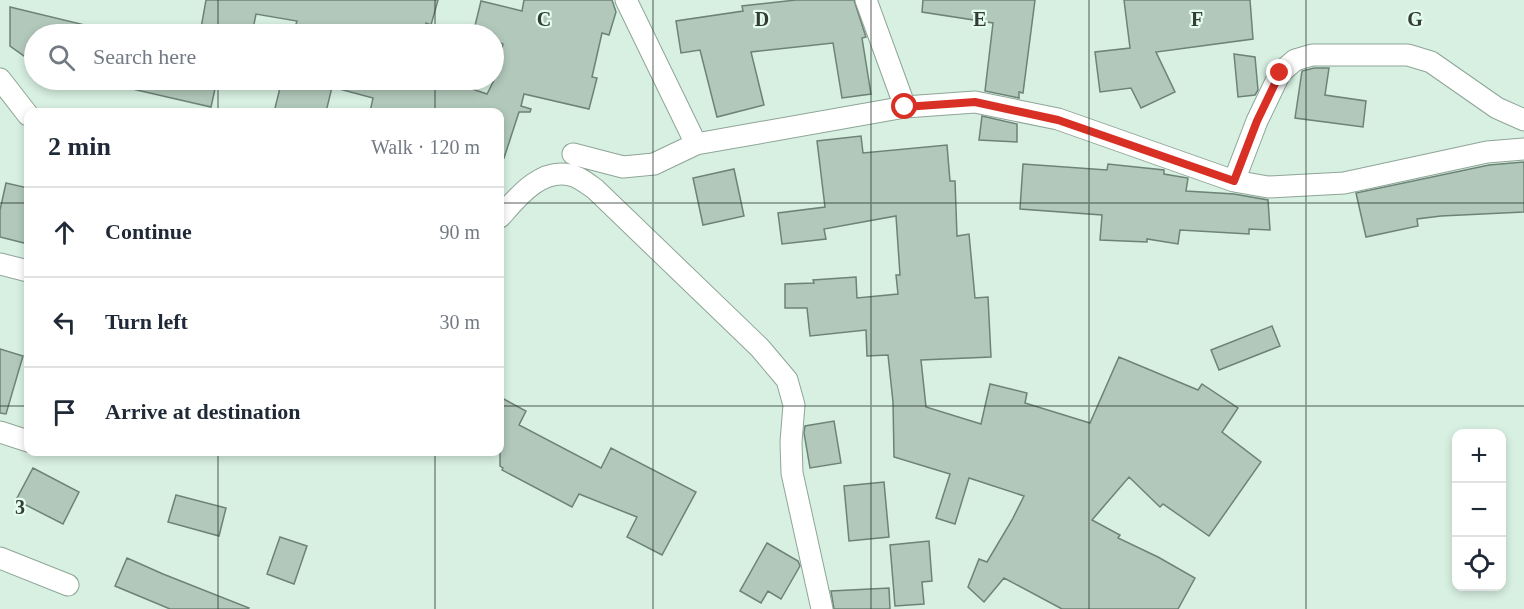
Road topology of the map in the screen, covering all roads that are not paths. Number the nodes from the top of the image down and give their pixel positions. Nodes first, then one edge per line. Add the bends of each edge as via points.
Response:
1 (626, 0) edge
2 (866, 0) edge
3 (0, 79) edge
4 (905, 107) junction
5 (24, 110) edge
6 (1524, 120) edge
7 (696, 144) junction
8 (1524, 149) edge
9 (573, 154) dead end
10 (1234, 181) junction
11 (504, 213) edge
12 (0, 264) edge
13 (24, 270) edge
14 (0, 432) edge
15 (24, 440) edge
16 (0, 558) edge
17 (68, 585) dead end
18 (822, 609) edge

1 - 7 street
2 - 4 street
3 - 5 street
4 - 7 street
4 - 10 street via 975,102 1058,120
6 - 10 street via 1497,108 1431,62 1408,55 1312,55 1294,60 1280,73
7 - 9 street via 654,164 623,167
8 - 10 street via 1487,152 1344,183 1268,187
11 - 18 street via 526,189 549,176 570,175 587,184 760,348 787,380 794,405 792,473
12 - 13 street
14 - 15 street
16 - 17 street

